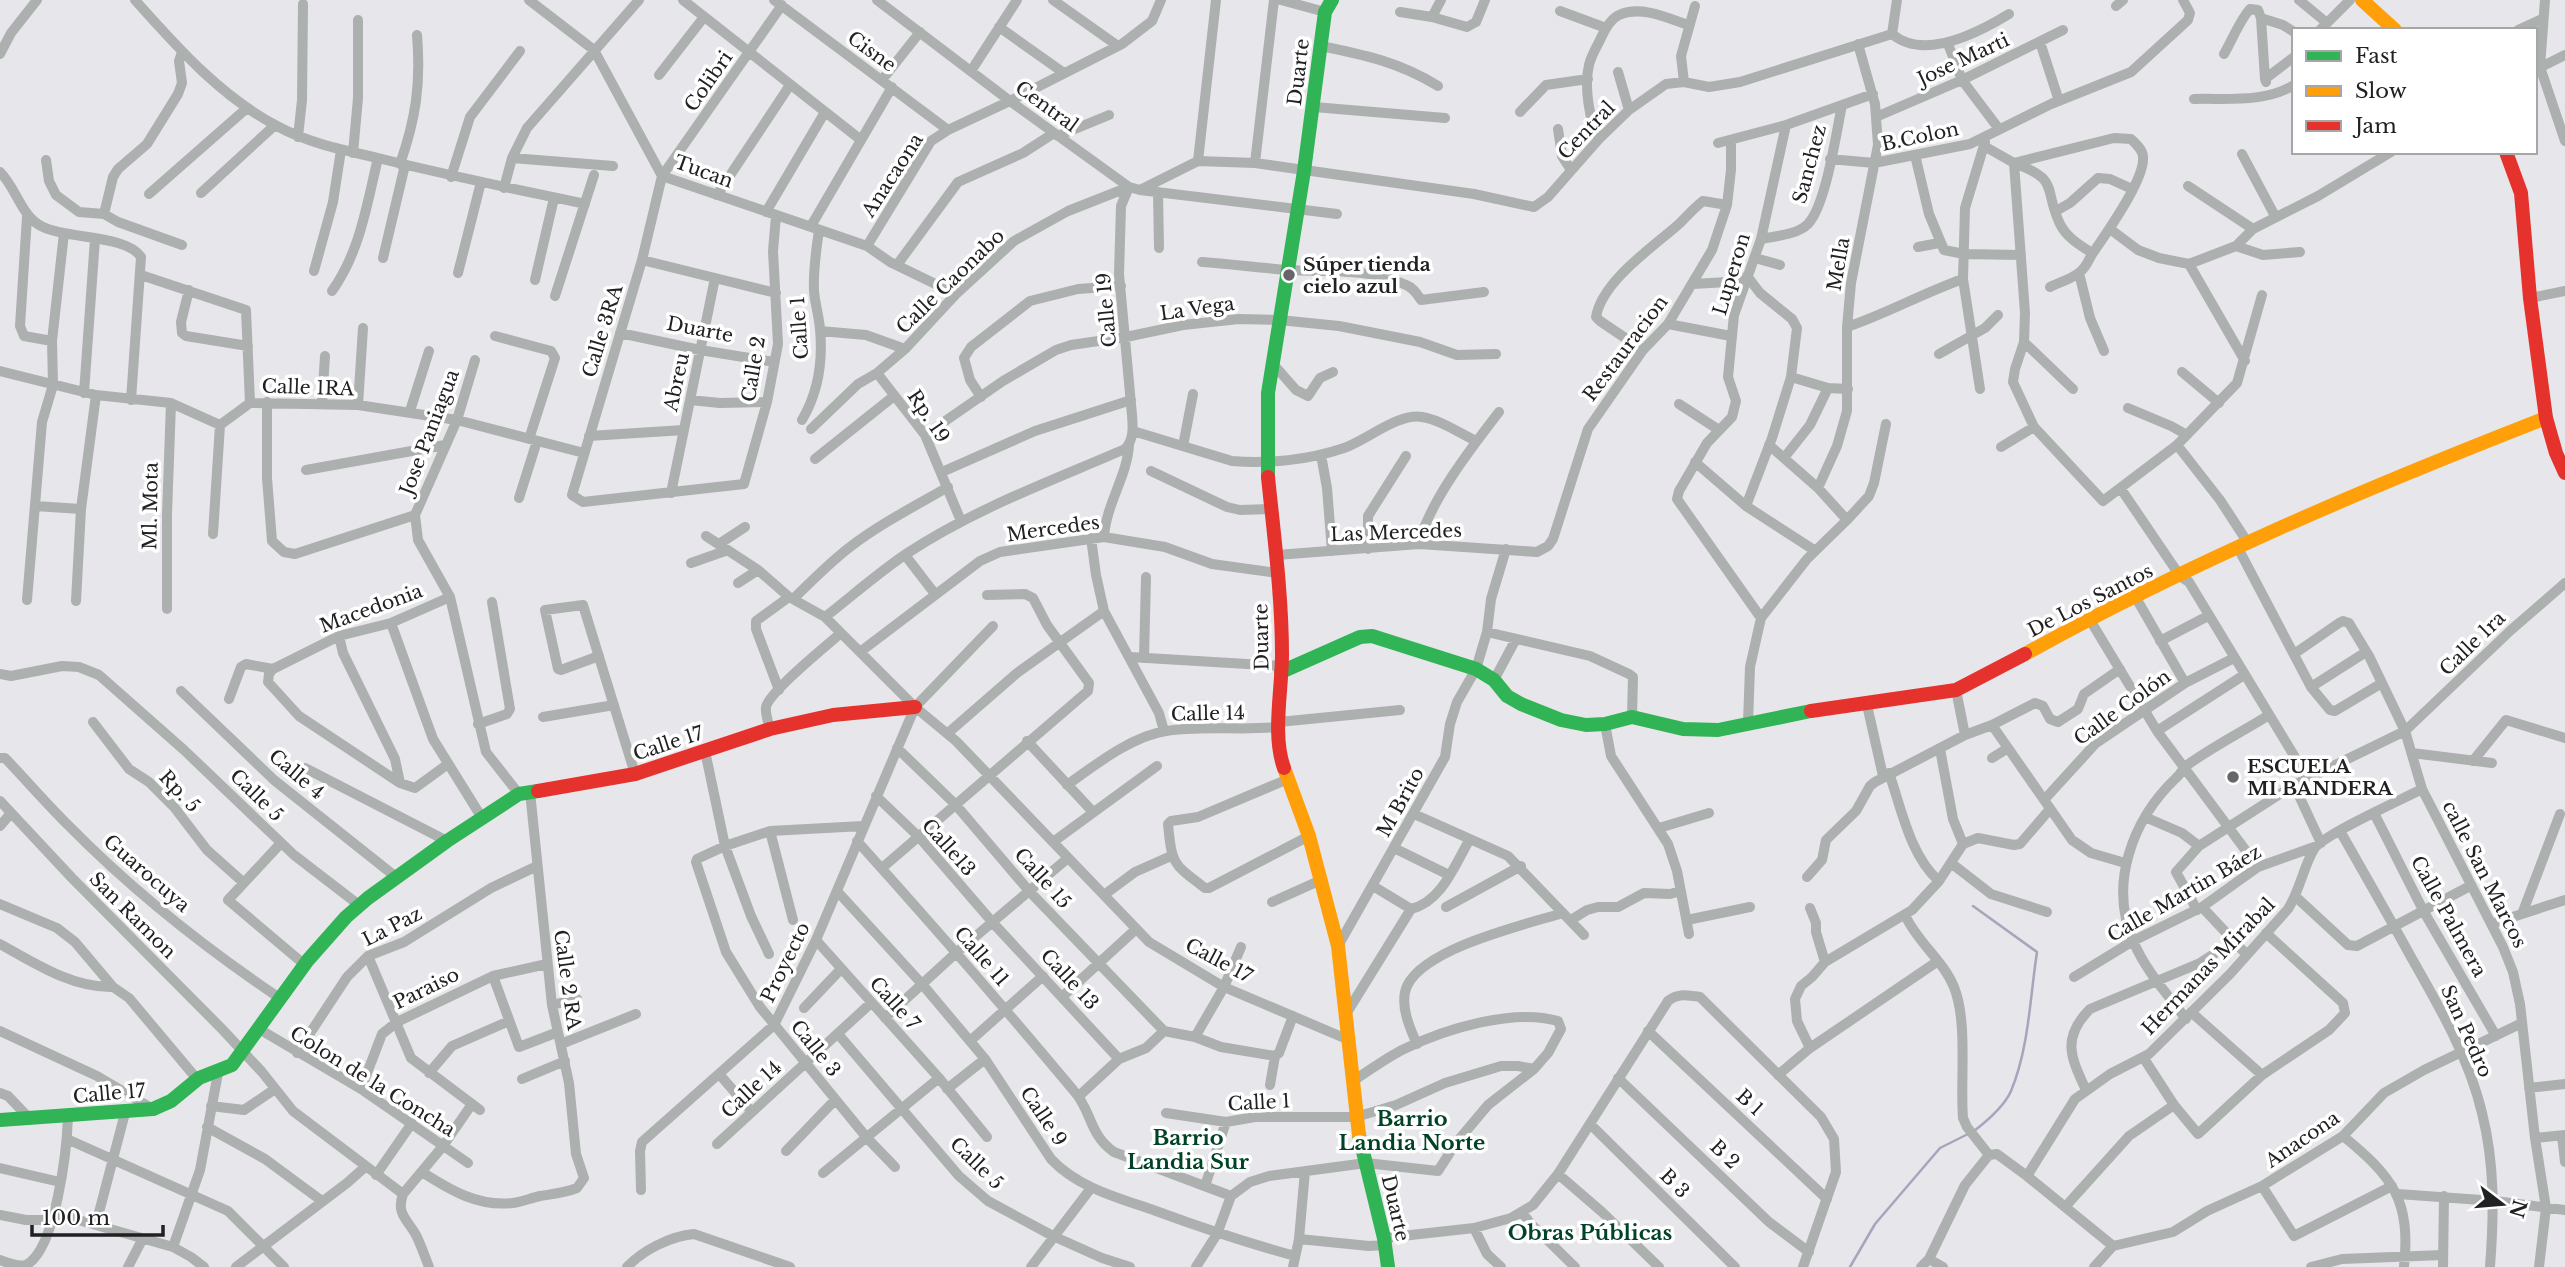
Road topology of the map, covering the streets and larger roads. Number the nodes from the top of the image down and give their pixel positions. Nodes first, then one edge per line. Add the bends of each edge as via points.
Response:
1 (37, 0) edge
2 (135, 0) edge
3 (528, 0) edge
4 (639, 0) edge
5 (682, 0) edge
6 (877, 0) edge
7 (1017, 0) edge
8 (1053, 0) edge
9 (1161, 0) edge
10 (1216, 0) edge
11 (1274, 0) edge
12 (1281, 0) edge
13 (1441, 0) edge
14 (1485, 0) edge
15 (1896, 0) edge
16 (2183, 0) edge
17 (2298, 0) edge
18 (2350, 0) edge
19 (2362, 0) edge
20 (2545, 0) edge
21 (778, 3) edge
22 (303, 4) dead end
23 (1329, 6) edge
24 (1695, 6) dead end
25 (1560, 11) dead end
26 (1400, 12) dead end
27 (2009, 14) dead end
28 (704, 17) junction
29 (1432, 17) junction
30 (2261, 18) junction
31 (2542, 19) junction
32 (358, 20) dead end
33 (1688, 25) junction
34 (999, 27) junction
35 (2323, 27) edge
36 (1606, 28) junction
37 (2393, 28) edge
38 (2522, 28) edge
39 (2063, 30) dead end
40 (2292, 31) edge
41 (920, 32) junction
42 (1892, 34) junction
43 (417, 35) dead end
44 (2040, 42) junction
45 (1858, 44) junction
46 (1948, 44) junction
47 (1118, 46) junction
48 (1321, 46) junction
49 (594, 50) junction
50 (520, 51) dead end
51 (182, 52) junction
52 (749, 52) junction
53 (0, 54) edge
54 (2224, 54) dead end
55 (2565, 55) edge
56 (2292, 59) edge
57 (2538, 68) edge
58 (971, 71) junction
59 (1618, 72) dead end
60 (1064, 74) junction
61 (659, 75) dead end
62 (1588, 79) junction
63 (2265, 79) junction
64 (882, 80) junction
65 (1962, 80) junction
66 (1684, 82) junction
67 (790, 85) junction
68 (1438, 86) dead end
69 (2292, 86) edge
70 (892, 87) junction
71 (1873, 94) junction
72 (2269, 94) junction
73 (2194, 99) dead end
74 (1010, 101) junction
75 (2055, 103) junction
76 (1842, 105) junction
77 (1314, 107) junction
78 (247, 108) junction
79 (1629, 110) junction
80 (825, 112) junction
81 (1520, 112) dead end
82 (1109, 115) dead end
83 (1876, 117) junction
84 (1445, 118) dead end
85 (275, 125) junction
86 (1786, 125) junction
87 (1558, 129) dead end
88 (1999, 129) junction
89 (948, 130) junction
90 (1056, 134) junction
91 (298, 136) junction
92 (1599, 139) junction
93 (861, 140) junction
94 (1731, 140) junction
95 (1985, 141) junction
96 (2565, 141) edge
97 (1718, 143) dead end
98 (341, 150) junction
99 (353, 153) junction
100 (2242, 154) dead end
101 (2389, 154) edge
102 (2506, 154) edge
103 (1915, 155) junction
104 (378, 158) junction
105 (512, 158) junction
106 (1830, 159) junction
107 (46, 160) dead end
108 (1198, 161) junction
109 (1255, 163) junction
110 (1874, 163) junction
111 (2014, 163) junction
112 (403, 165) junction
113 (612, 166) dead end
114 (1571, 170) junction
115 (1304, 171) junction
116 (0, 172) edge
117 (594, 175) dead end
118 (662, 176) junction
119 (451, 177) junction
120 (481, 182) junction
121 (2188, 186) dead end
122 (504, 188) junction
123 (1134, 189) junction
124 (2132, 189) junction
125 (1158, 192) junction
126 (201, 193) dead end
127 (149, 194) dead end
128 (717, 195) junction
129 (554, 198) junction
130 (585, 204) junction
131 (1727, 205) junction
132 (1297, 209) junction
133 (2056, 211) junction
134 (104, 214) junction
135 (771, 214) junction
136 (1337, 214) dead end
137 (2275, 216) junction
138 (27, 217) junction
139 (815, 228) junction
140 (2110, 229) junction
141 (2253, 229) junction
142 (64, 233) junction
143 (95, 239) junction
144 (1762, 239) junction
145 (1939, 243) junction
146 (182, 245) dead end
147 (867, 246) junction
148 (2236, 246) junction
149 (1918, 247) dead end
150 (1159, 248) dead end
151 (2300, 252) dead end
152 (2092, 253) junction
153 (1964, 254) junction
154 (2021, 255) junction
155 (383, 258) dead end
156 (1755, 258) junction
157 (642, 261) junction
158 (1202, 262) dead end
159 (2189, 264) junction
160 (897, 265) junction
161 (1780, 265) dead end
162 (1287, 270) junction
163 (314, 271) dead end
164 (458, 274) dead end
165 (2079, 274) junction
166 (141, 275) junction
167 (715, 278) junction
168 (1746, 279) junction
169 (1963, 279) junction
170 (535, 280) dead end
171 (1693, 284) junction
172 (1121, 286) junction
173 (2050, 286) dead end
174 (189, 290) junction
175 (332, 291) dead end
176 (2565, 291) edge
177 (1484, 292) dead end
178 (776, 293) junction
179 (956, 294) junction
180 (2262, 295) dead end
181 (555, 296) dead end
182 (2530, 299) junction
183 (1998, 315) dead end
184 (1279, 320) junction
185 (1668, 324) junction
186 (1847, 327) junction
187 (363, 328) dead end
188 (820, 331) junction
189 (620, 333) junction
190 (1731, 335) junction
191 (495, 337) dead end
192 (1126, 337) junction
193 (1970, 337) junction
194 (52, 341) junction
195 (2024, 342) junction
196 (248, 346) junction
197 (905, 349) junction
198 (701, 350) junction
199 (1643, 350) junction
200 (429, 351) dead end
201 (2104, 351) dead end
202 (1496, 354) dead end
203 (1940, 354) dead end
204 (325, 356) dead end
205 (475, 360) dead end
206 (2245, 361) junction
207 (774, 362) junction
208 (1274, 365) junction
209 (0, 371) edge
210 (1334, 372) dead end
211 (2182, 372) dead end
212 (877, 373) junction
213 (1791, 377) junction
214 (54, 385) junction
215 (1828, 388) junction
216 (1848, 389) junction
217 (1980, 389) dead end
218 (2073, 389) dead end
219 (84, 393) junction
220 (1193, 394) dead end
221 (96, 395) junction
222 (894, 396) junction
223 (981, 397) junction
224 (131, 400) junction
225 (690, 400) junction
226 (1131, 400) junction
227 (267, 402) junction
228 (767, 402) junction
229 (171, 403) junction
230 (250, 403) junction
231 (322, 403) junction
232 (2219, 403) junction
233 (1679, 404) dead end
234 (359, 405) junction
235 (2129, 408) dead end
236 (410, 411) junction
237 (1499, 412) dead end
238 (2546, 418) junction
239 (457, 420) junction
240 (802, 420) dead end
241 (1886, 424) dead end
242 (220, 425) junction
243 (2034, 427) junction
244 (811, 429) dead end
245 (684, 430) junction
246 (1719, 430) junction
247 (1133, 431) junction
248 (925, 435) junction
249 (2187, 435) junction
250 (589, 436) junction
251 (533, 440) junction
252 (1476, 441) junction
253 (2177, 444) junction
254 (445, 445) junction
255 (1129, 445) junction
256 (1769, 445) junction
257 (1182, 446) junction
258 (2001, 447) dead end
259 (584, 453) junction
260 (1321, 455) junction
261 (1406, 456) dead end
262 (1784, 458) junction
263 (815, 459) dead end
264 (1266, 461) junction
265 (1695, 462) junction
266 (306, 470) dead end
267 (942, 471) junction
268 (1151, 471) dead end
269 (2565, 472) edge
270 (948, 487) junction
271 (1818, 488) junction
272 (2121, 489) junction
273 (671, 493) junction
274 (519, 498) dead end
275 (36, 506) junction
276 (1746, 506) junction
277 (81, 509) junction
278 (1272, 509) junction
279 (415, 515) junction
280 (1847, 520) junction
281 (961, 521) junction
282 (745, 527) dead end
283 (213, 534) dead end
284 (706, 536) dead end
285 (1104, 537) junction
286 (1091, 538) junction
287 (1553, 539) joint
288 (1419, 544) junction
289 (2243, 545) junction
290 (724, 547) junction
291 (1368, 549) junction
292 (1506, 549) junction
293 (1332, 551) junction
294 (1814, 551) junction
295 (905, 555) junction
296 (1276, 555) junction
297 (691, 563) dead end
298 (758, 570) junction
299 (1278, 573) junction
300 (2180, 576) junction
301 (1146, 577) dead end
302 (738, 583) dead end
303 (2565, 583) edge
304 (935, 594) junction
305 (987, 595) dead end
306 (450, 597) junction
307 (791, 598) junction
308 (2136, 598) junction
309 (27, 600) dead end
310 (76, 601) dead end
311 (492, 602) dead end
312 (167, 609) dead end
313 (1104, 611) junction
314 (2208, 616) junction
315 (825, 617) junction
316 (1761, 618) junction
317 (2090, 620) junction
318 (391, 623) junction
319 (993, 626) dead end
320 (1488, 632) junction
321 (841, 633) junction
322 (339, 636) junction
323 (1516, 639) junction
324 (1060, 641) junction
325 (2160, 641) junction
326 (860, 652) junction
327 (2366, 652) junction
328 (2294, 654) junction
329 (599, 656) junction
330 (1130, 657) junction
331 (1144, 658) junction
332 (2234, 658) junction
333 (1281, 669) junction
334 (1476, 669) junction
335 (2120, 669) junction
336 (271, 671) junction
337 (0, 674) edge
338 (2244, 675) junction
339 (1494, 680) junction
340 (2185, 683) junction
341 (2382, 683) junction
342 (2311, 687) junction
343 (779, 690) junction
344 (1956, 690) junction
345 (181, 691) dead end
346 (229, 699) dead end
347 (614, 705) junction
348 (1867, 705) junction
349 (915, 707) junction
350 (2143, 709) junction
351 (1400, 710) dead end
352 (2269, 715) junction
353 (543, 717) dead end
354 (1632, 717) junction
355 (93, 722) dead end
356 (1748, 723) junction
357 (478, 724) junction
358 (1605, 724) junction
359 (1279, 725) junction
360 (1992, 725) junction
361 (769, 729) junction
362 (1164, 731) junction
363 (2157, 731) junction
364 (2405, 731) junction
365 (948, 733) junction
366 (1965, 735) junction
367 (2565, 738) edge
368 (1027, 741) junction
369 (897, 748) junction
370 (2008, 748) junction
371 (1940, 749) junction
372 (705, 751) junction
373 (2412, 752) junction
374 (2, 758) edge
375 (1992, 758) dead end
376 (2473, 761) junction
377 (2492, 763) dead end
378 (448, 764) junction
379 (1157, 766) dead end
380 (305, 768) dead end
381 (2183, 768) junction
382 (635, 774) junction
383 (989, 774) junction
384 (1886, 774) junction
385 (2307, 777) junction
386 (1288, 779) junction
387 (400, 783) junction
388 (1067, 785) junction
389 (2294, 785) junction
390 (2422, 789) junction
391 (525, 793) junction
392 (876, 796) junction
393 (1, 802) edge
394 (955, 804) junction
395 (2047, 805) junction
396 (11, 813) junction
397 (1093, 813) junction
398 (1709, 813) dead end
399 (2374, 813) junction
400 (1413, 814) junction
401 (2560, 814) dead end
402 (2145, 817) junction
403 (482, 818) junction
404 (0, 825) edge
405 (2230, 826) junction
406 (863, 827) junction
407 (1659, 828) junction
408 (770, 831) junction
409 (2340, 831) junction
410 (1309, 836) junction
411 (919, 837) junction
412 (1470, 839) junction
413 (447, 841) junction
414 (857, 841) junction
415 (1053, 842) junction
416 (281, 843) junction
417 (1963, 844) junction
418 (2317, 845) junction
419 (725, 846) junction
420 (2199, 846) junction
421 (1394, 848) junction
422 (1171, 856) junction
423 (1068, 858) junction
424 (1951, 863) junction
425 (2125, 863) junction
426 (537, 866) junction
427 (1521, 866) junction
428 (2258, 867) junction
429 (882, 868) junction
430 (1449, 875) junction
431 (396, 877) junction
432 (1807, 877) dead end
433 (1321, 880) junction
434 (1939, 881) junction
435 (244, 883) junction
436 (1373, 886) junction
437 (2470, 886) junction
438 (837, 891) junction
439 (1681, 891) junction
440 (1030, 892) junction
441 (1104, 895) junction
442 (2296, 897) junction
443 (2565, 900) edge
444 (1272, 902) dead end
445 (0, 904) edge
446 (359, 905) junction
447 (1446, 907) dead end
448 (1749, 907) dead end
449 (1810, 908) dead end
450 (2199, 908) junction
451 (1411, 909) junction
452 (2046, 912) dead end
453 (2424, 912) junction
454 (2522, 914) junction
455 (1905, 915) junction
456 (1567, 916) junction
457 (793, 920) dead end
458 (1686, 920) junction
459 (994, 923) junction
460 (2491, 924) junction
461 (2395, 927) junction
462 (1135, 930) junction
463 (2266, 933) junction
464 (1689, 934) dead end
465 (1584, 935) dead end
466 (816, 940) junction
467 (2133, 941) junction
468 (0, 944) edge
469 (1338, 946) junction
470 (1241, 947) dead end
471 (956, 953) junction
472 (769, 954) dead end
473 (2214, 954) dead end
474 (2247, 955) junction
475 (368, 956) junction
476 (1938, 961) junction
477 (1825, 962) junction
478 (547, 964) junction
479 (1098, 964) junction
480 (305, 965) junction
481 (841, 969) junction
482 (492, 976) junction
483 (1043, 976) junction
484 (2074, 977) dead end
485 (2157, 980) junction
486 (922, 984) junction
487 (113, 987) junction
488 (1224, 987) junction
489 (1063, 996) junction
490 (281, 999) junction
491 (576, 999) dead end
492 (871, 1003) junction
493 (552, 1005) junction
494 (804, 1008) dead end
495 (1005, 1008) junction
496 (636, 1014) dead end
497 (1346, 1014) junction
498 (2188, 1015) junction
499 (1293, 1016) junction
500 (885, 1018) junction
501 (509, 1021) junction
502 (397, 1022) junction
503 (2522, 1023) junction
504 (774, 1025) junction
505 (259, 1029) junction
506 (0, 1031) edge
507 (1164, 1031) junction
508 (1648, 1031) junction
509 (558, 1032) junction
510 (838, 1034) junction
511 (2496, 1036) junction
512 (1195, 1037) junction
513 (1349, 1040) junction
514 (970, 1041) junction
515 (561, 1044) junction
516 (1417, 1045) junction
517 (1810, 1048) junction
518 (243, 1052) junction
519 (297, 1053) junction
520 (2460, 1053) junction
521 (1275, 1056) junction
522 (2143, 1057) junction
523 (985, 1059) junction
524 (1119, 1059) junction
525 (565, 1061) junction
526 (804, 1063) junction
527 (1534, 1069) junction
528 (218, 1073) junction
529 (429, 1073) junction
530 (1778, 1074) junction
531 (720, 1075) junction
532 (2262, 1075) junction
533 (939, 1078) junction
534 (1618, 1078) junction
535 (197, 1079) junction
536 (522, 1080) dead end
537 (1353, 1081) junction
538 (2565, 1084) edge
539 (1270, 1085) dead end
540 (2529, 1088) junction
541 (275, 1089) junction
542 (947, 1089) junction
543 (361, 1090) junction
544 (2086, 1090) junction
545 (0, 1093) edge
546 (1079, 1096) junction
547 (835, 1100) junction
548 (2174, 1105) junction
549 (211, 1106) junction
550 (153, 1109) junction
551 (902, 1110) junction
552 (751, 1111) junction
553 (125, 1113) junction
554 (1166, 1113) dead end
555 (68, 1116) junction
556 (1356, 1117) junction
557 (29, 1118) junction
558 (0, 1120) edge
559 (1226, 1122) junction
560 (412, 1123) junction
561 (1590, 1124) junction
562 (206, 1127) junction
563 (2563, 1135) edge
564 (2343, 1136) junction
565 (987, 1137) dead end
566 (867, 1138) junction
567 (2535, 1138) junction
568 (67, 1139) junction
569 (717, 1144) dead end
570 (443, 1146) junction
571 (786, 1151) dead end
572 (1989, 1155) junction
573 (113, 1159) junction
574 (2565, 1162) edge
575 (468, 1163) dead end
576 (1366, 1163) junction
577 (365, 1167) junction
578 (895, 1167) dead end
579 (0, 1168) edge
580 (1305, 1171) junction
581 (422, 1172) junction
582 (823, 1173) dead end
583 (1558, 1174) junction
584 (376, 1175) junction
585 (2027, 1176) junction
586 (60, 1182) junction
587 (1205, 1186) junction
588 (2262, 1186) junction
589 (1091, 1188) junction
590 (641, 1190) dead end
591 (2395, 1190) junction
592 (193, 1194) junction
593 (403, 1194) junction
594 (1231, 1196) junction
595 (2444, 1196) junction
596 (1827, 1199) junction
597 (322, 1201) junction
598 (2495, 1201) junction
599 (2065, 1207) junction
600 (2546, 1208) junction
601 (2565, 1210) edge
602 (1522, 1212) junction
603 (0, 1215) edge
604 (53, 1217) junction
605 (96, 1224) junction
606 (1474, 1228) junction
607 (1217, 1234) junction
608 (1053, 1236) junction
609 (142, 1240) junction
610 (1299, 1240) junction
611 (1385, 1241) junction
612 (264, 1245) junction
613 (2113, 1246) junction
614 (173, 1247) junction
615 (1809, 1252) junction
616 (2405, 1255) junction
617 (2443, 1255) junction
618 (0, 1260) edge
619 (1294, 1262) edge
620 (1925, 1263) edge
621 (2343, 1263) edge
622 (128, 1267) edge
623 (204, 1267) edge
624 (236, 1267) edge
625 (284, 1267) edge
626 (429, 1267) edge
627 (627, 1267) edge
628 (790, 1267) edge
629 (1031, 1267) edge
630 (1130, 1267) edge
631 (1196, 1267) edge
632 (1388, 1267) edge
633 (1501, 1267) edge
634 (1576, 1267) edge
635 (1659, 1267) edge
636 (1735, 1267) edge
637 (1803, 1267) edge
638 (1943, 1267) edge
639 (2094, 1267) edge
640 (2311, 1267) edge
641 (2404, 1267) edge
642 (2443, 1267) edge
643 (2490, 1267) edge
644 (2539, 1267) edge

1 - 53 street
2 - 51 street
3 - 49 street, Tucan
4 - 49 street
5 - 28 street
6 - 41 street, Central
7 - 34 street
8 - 47 street
9 - 47 street, Anacaona via 1152,21
10 - 108 street
11 - 109 street
12 - 23 street
13 - 29 street
14 - 29 street via 1471,26
15 - 42 street
16 - 75 street, B.Colon via 2190,13 2188,20 2131,72
17 - 35 street
18 - 35 street
19 - 37 street
20 - 31 street
21 - 52 street, Colibri
21 - 64 street, Cisne
22 - 91 street
23 - 48 street, Duarte
24 - 33 street
25 - 36 street
26 - 29 street
27 - 46 street
28 - 52 street
28 - 61 street
30 - 40 street
30 - 54 street via 2258,10 2250,9
30 - 63 street
31 - 38 street
31 - 57 street
32 - 99 street
33 - 36 street via 1638,13 1620,15
33 - 66 street via 1681,56
34 - 58 street
34 - 60 street
36 - 62 street via 1589,64
39 - 44 street, Jose Marti
41 - 58 street, Central
41 - 64 street
42 - 45 street, Central
42 - 46 street via 1902,43
43 - 112 street via 418,104
44 - 65 street, Jose Marti
44 - 75 street
45 - 66 street, Central via 1740,82 1709,88
45 - 71 street, Mella
46 - 65 street
47 - 60 street, Anacaona
48 - 68 street via 1391,62
48 - 77 street, Duarte
49 - 105 street via 527,128
49 - 118 street, Tucan
50 - 119 street via 470,117
51 - 78 street
51 - 134 street via 178,94 147,144 113,177
52 - 67 street
52 - 118 street, Colibri
55 - 57 street
56 - 63 street
57 - 96 street
58 - 74 street, Central
59 - 79 street
60 - 74 street, Anacaona
62 - 81 street via 1546,85
62 - 92 street via 1591,122
63 - 72 street
64 - 70 street, Cisne
65 - 83 street, Jose Marti
65 - 88 street
66 - 79 street, Central via 1666,84
67 - 80 street
67 - 128 street
69 - 72 street
70 - 89 street, Cisne
70 - 93 street
71 - 76 street
71 - 83 street, Mella
72 - 73 street
74 - 89 street, Anacaona
74 - 90 street, Central
75 - 88 street, B.Colon
76 - 86 street
76 - 106 street, Sanchez
77 - 84 street
77 - 115 street, Duarte
78 - 85 street
78 - 127 street
79 - 92 street, Central
80 - 93 street
80 - 135 street
82 - 90 street
83 - 110 street, Mella
85 - 91 street
85 - 126 street
86 - 94 street
86 - 144 street, Luperon
87 - 114 street via 1562,156
88 - 95 street, B.Colon
89 - 147 street, Anacaona via 932,141
90 - 123 street, Central
90 - 160 street via 958,181
91 - 98 street
92 - 114 street, Central
93 - 139 street
94 - 97 street
94 - 131 street, Restauracion
95 - 103 street, B.Colon
95 - 111 street
95 - 153 street via 1965,208
98 - 99 street
98 - 163 street via 333,202
99 - 104 street
100 - 137 street
101 - 137 street
102 - 182 street via 2521,193
103 - 110 street, B.Colon
103 - 145 street
104 - 112 street
104 - 175 street via 360,234
105 - 113 street
105 - 122 street
106 - 110 street, B.Colon
106 - 144 street, Sanchez via 1819,208 1806,226
107 - 134 street via 55,195 79,212
108 - 109 street
108 - 123 street, Calle Caonabo
109 - 115 street
110 - 186 street, Mella
111 - 124 street via 2114,138 2131,139 2143,157
111 - 133 street via 2041,175
111 - 154 street
112 - 119 street
112 - 155 street
114 - 115 street, Central via 1534,207 1474,194
115 - 132 street, Duarte
116 - 138 street
117 - 130 street
118 - 128 street, Tucan
118 - 157 street, Calle 3RA
119 - 120 street
120 - 122 street
120 - 164 street
121 - 141 street
122 - 129 street
123 - 125 street, Central
123 - 172 street, Calle 19 via 1121,205
123 - 179 street, Calle Caonabo via 1068,211 1014,241
124 - 133 street via 2098,178
124 - 140 street
125 - 132 street, Central
125 - 150 street
128 - 135 street, Tucan
129 - 130 street
129 - 170 street
130 - 181 street
131 - 171 street, Restauracion via 1712,250
131 - 199 street via 1703,201 1697,205 1639,256 1597,311 1600,321
132 - 136 street, Central
132 - 162 street, Duarte
133 - 152 street via 2061,226
134 - 146 street
135 - 139 street, Tucan
135 - 178 street, Calle 2
137 - 141 street
138 - 142 street
138 - 194 street via 20,326 24,336
139 - 147 street, Tucan
139 - 188 street, Calle 1 via 814,293
140 - 152 street
140 - 159 street via 2138,250
141 - 148 street
142 - 143 street
142 - 194 street
143 - 166 street via 137,251
143 - 219 street
144 - 156 street, Luperon
145 - 149 street
145 - 153 street via 1944,250
147 - 160 street, Tucan
148 - 151 street via 2263,255
148 - 159 street
152 - 165 street
153 - 154 street
153 - 169 street
154 - 195 street
156 - 161 street
156 - 168 street, Luperon
157 - 167 street
157 - 189 street, Calle 3RA
158 - 162 street
159 - 206 street
160 - 179 street, Tucan
162 - 177 street via 1380,277 1406,284 1421,300
162 - 184 street, Duarte
165 - 173 street
165 - 201 street
166 - 174 street
166 - 224 street
167 - 178 street
167 - 198 street, Abreu
168 - 171 street
168 - 190 street, Luperon
168 - 213 street via 1797,328
169 - 186 street
169 - 193 street
171 - 185 street, Restauracion
172 - 192 street, Calle 19
172 - 223 street via 1051,294 1030,301 1005,320 964,358
174 - 196 street via 246,310
174 - 196 street via 182,333
176 - 182 street
178 - 207 street, Calle 2
179 - 197 street, Calle Caonabo
180 - 206 street
182 - 238 street
183 - 193 street
184 - 192 street, La Vega via 1183,325
184 - 202 street, La Vega via 1407,339 1457,355
184 - 208 street, Duarte
185 - 190 street
185 - 199 street, Restauracion
186 - 216 street, Mella
187 - 234 street
188 - 197 street via 866,335
188 - 240 street, Calle 1 via 818,379
189 - 198 street, Duarte
189 - 250 street, Calle 3RA
190 - 246 street, Luperon via 1728,377 1737,401 1732,417
191 - 251 street via 551,351 555,358
192 - 223 street, La Vega via 1056,350
192 - 226 street, Calle 19
193 - 203 street
193 - 217 street
194 - 214 street
195 - 218 street
195 - 243 street via 2013,382
196 - 230 street
197 - 212 street, Calle Caonabo
198 - 207 street, Duarte
198 - 225 street, Abreu
199 - 287 street, Restauracion via 1588,429
200 - 236 street
204 - 231 street
205 - 239 street, Jose Paniagua
206 - 232 street via 2237,383
207 - 228 street, Calle 2
208 - 210 street via 1296,390 1308,396 1320,379
208 - 264 street, Duarte via 1268,393
209 - 214 street
211 - 232 street
212 - 222 street, Rp. 19
212 - 244 street, Calle Caonabo via 858,384
213 - 215 street
213 - 256 street
214 - 219 street
214 - 275 street via 42,422
215 - 216 street
215 - 262 street via 1811,425
216 - 271 street, Mella via 1837,446
219 - 221 street
220 - 257 street
221 - 224 street
221 - 277 street
222 - 248 street, Rp. 19
222 - 263 street
223 - 248 street, La Vega
224 - 229 street
225 - 228 street
225 - 245 street, Abreu
226 - 247 street, Calle 19
226 - 267 street via 1035,431
227 - 230 street, Calle 1RA
227 - 231 street, Calle 1RA
227 - 279 street, Jose Paniagua via 267,478 276,547 295,554
228 - 273 street, Calle 2 via 744,484
229 - 242 street
229 - 312 street, Ml. Mota
230 - 242 street, Calle 1RA
231 - 234 street, Calle 1RA
232 - 249 street
233 - 246 street
234 - 236 street, Calle 1RA
235 - 249 street
236 - 239 street, Calle 1RA
237 - 252 street
238 - 269 street
238 - 289 street, De Los Santos via 2390,478
239 - 251 street, Calle 1RA
239 - 254 street, Jose Paniagua
241 - 280 street via 1869,496
242 - 283 street
243 - 258 street
243 - 272 street via 2104,501
245 - 250 street
245 - 273 street, Abreu
246 - 265 street, Luperon
247 - 255 street, Calle 19
247 - 257 street
248 - 267 street, Rp. 19
249 - 253 street
250 - 259 street, Calle 3RA
251 - 259 street, Calle 1RA
251 - 274 street
252 - 260 street via 1438,422 1411,417
252 - 288 street via 1437,502
253 - 272 street
253 - 289 street via 2220,500
254 - 266 street
254 - 279 street, Jose Paniagua
255 - 281 street
255 - 285 street, Calle 19 via 1106,515
256 - 262 street
256 - 276 street
257 - 264 street via 1233,461
259 - 273 street, Calle 3RA via 572,495 583,502
260 - 264 street
260 - 293 street
261 - 291 street via 1368,516
262 - 271 street
264 - 278 street, Duarte
265 - 276 street
265 - 316 street, Luperon via 1677,499
267 - 270 street, Rp. 19
268 - 278 street via 1227,507
270 - 281 street, Rp. 19
270 - 307 street via 877,528
271 - 280 street
272 - 300 street
275 - 277 street
275 - 309 street
276 - 294 street
277 - 310 street
278 - 296 street, Duarte
279 - 306 street, Jose Paniagua via 418,540
280 - 294 street
281 - 295 street
282 - 290 street
284 - 290 street
285 - 286 street, Mercedes
285 - 299 street, Mercedes via 1165,547 1212,564
286 - 304 street, Mercedes via 991,555
286 - 313 street
287 - 292 street, Las Mercedes via 1537,552
288 - 291 street, Las Mercedes
288 - 292 street, Las Mercedes
289 - 300 street, De Los Santos
289 - 328 street
290 - 297 street
290 - 298 street
291 - 293 street, Las Mercedes
292 - 320 street, M Brito via 1491,599
293 - 296 street, Las Mercedes
294 - 316 street
295 - 304 street
295 - 315 street
296 - 299 street, Duarte
298 - 302 street
298 - 307 street
299 - 333 street, Duarte
300 - 308 street, De Los Santos
300 - 314 street via 2189,582
301 - 331 street
303 - 364 street, Calle 1ra
304 - 326 street, Mercedes
305 - 324 street via 1029,595
306 - 318 street, Macedonia
306 - 357 street, Jose Paniagua
307 - 315 street
307 - 343 street via 757,621
308 - 317 street, De Los Santos
308 - 325 street
311 - 357 street via 510,709
313 - 324 street
313 - 330 street
314 - 325 street
314 - 332 street
315 - 321 street
316 - 356 street via 1750,667
317 - 335 street
317 - 344 street, De Los Santos
318 - 322 street, Macedonia
318 - 378 street via 433,739
319 - 349 street
320 - 323 street
320 - 334 street, M Brito
321 - 326 street
321 - 343 street
322 - 336 street, Macedonia
322 - 387 street via 395,759
323 - 339 street
323 - 354 street via 1590,656 1629,674 1633,677
324 - 365 street
324 - 368 street via 1090,687
325 - 340 street
326 - 349 street
327 - 328 street, calle San Marcos via 2349,623 2343,621
327 - 341 street, calle San Marcos
327 - 342 street
328 - 342 street
329 - 329 street via 582,604 545,610 558,669
329 - 347 street
330 - 331 street
330 - 362 street
331 - 333 street
332 - 338 street
332 - 340 street, Calle Colón
333 - 334 street via 1372,636
333 - 359 street, Duarte
334 - 339 street
334 - 400 street, M Brito via 1457,702 1444,758
335 - 350 street
335 - 360 street via 2084,694 2078,709 2058,722 2035,703
336 - 346 street via 246,664 241,667
336 - 387 street via 268,682 299,716
337 - 416 street, Calle 5 via 62,666 79,667 108,680
338 - 352 street
338 - 363 street
339 - 358 street via 1507,696 1561,720
340 - 350 street, Calle Colón
341 - 342 street via 2335,711
341 - 364 street, calle San Marcos
343 - 361 street via 766,706
344 - 348 street, De Los Santos
344 - 366 street
345 - 431 street, Calle 4 via 274,780
347 - 353 street
347 - 382 street
348 - 356 street, De Los Santos
348 - 384 street
349 - 361 street, Calle 17 via 833,715
349 - 365 street, Calle 17
349 - 369 street, Proyecto
350 - 363 street
350 - 395 street, Calle Colón via 2096,743
351 - 359 street, Calle 14
352 - 381 street
352 - 385 street
354 - 356 street, De Los Santos via 1702,731
354 - 358 street
355 - 435 street, Rp. 5 via 129,769 149,782 207,850
357 - 391 street, Jose Paniagua via 486,752
358 - 407 street via 1611,755
359 - 362 street, Calle 14
359 - 386 street, Duarte via 1280,757
360 - 366 street
360 - 370 street
361 - 372 street, Calle 17
362 - 388 street, Calle 14 via 1112,754
363 - 381 street
364 - 373 street, calle San Marcos
364 - 385 street, Calle 1ra
365 - 383 street, Calle 17
366 - 371 street
367 - 376 street via 2507,719
368 - 383 street
368 - 388 street
369 - 392 street, Proyecto
369 - 394 street, Calle 15
370 - 375 street
370 - 395 street
371 - 384 street
371 - 417 street via 1953,819
372 - 382 street, Calle 17
372 - 419 street
373 - 376 street
373 - 390 street, calle San Marcos
374 - 490 street, Guarocuya via 134,888
376 - 377 street
378 - 387 street via 415,788
378 - 403 street
379 - 397 street
380 - 413 street
381 - 402 street
381 - 405 street
382 - 391 street, Calle 17
383 - 394 street
383 - 415 street, Calle 17
384 - 432 street via 1870,786 1856,811 1826,839 1822,860
384 - 434 street via 1919,855
385 - 389 street, Calle 1ra
386 - 410 street, Duarte
386 - 422 street via 1198,817 1171,821
388 - 397 street
389 - 405 street, Calle 1ra
389 - 418 street
390 - 399 street
390 - 437 street, calle San Marcos
391 - 403 street, Calle 17
391 - 426 street, Calle 2 RA
392 - 406 street, Proyecto
392 - 411 street, Calle13
393 - 396 street, San Ramon
394 - 411 street
394 - 440 street, Calle 15
395 - 417 street, Calle Colón via 2020,844 1978,838
395 - 425 street via 2072,840 2091,853
396 - 404 street
396 - 518 street, San Ramon
397 - 415 street
398 - 407 street
399 - 409 street
399 - 453 street, Calle Palmera
400 - 412 street
400 - 421 street, M Brito
401 - 454 street
402 - 420 street via 2182,832
402 - 425 street
403 - 413 street, Calle 17
405 - 420 street, Calle 1ra
405 - 428 street
406 - 408 street
406 - 414 street, Proyecto
407 - 439 street
408 - 419 street
408 - 457 street
409 - 418 street
409 - 461 street, San Pedro
410 - 422 street via 1209,888 1175,865
410 - 433 street, Duarte
411 - 429 street
411 - 459 street, Calle13
412 - 427 street
412 - 430 street
413 - 431 street, Calle 17
414 - 429 street, Calle 11
414 - 438 street, Proyecto
415 - 423 street, Calle 17
416 - 435 street
416 - 446 street, Calle 5
417 - 424 street
418 - 428 street, Calle Martin Báez
418 - 442 street, Hermanas Mirabal
419 - 472 street
419 - 504 street, Calle 3 via 696,862 726,952
420 - 450 street, Calle 1ra via 2176,872
421 - 430 street
421 - 436 street, M Brito
422 - 441 street via 1135,872
423 - 440 street
423 - 441 street, Calle 17
424 - 434 street
424 - 452 street via 1991,894
425 - 467 street via 2124,913
426 - 475 street, La Paz via 491,888 404,942
426 - 478 street, Calle 2 RA
427 - 447 street
427 - 456 street
428 - 450 street, Calle Martin Báez
429 - 471 street, Calle 11
430 - 451 street via 1433,900
431 - 446 street, Calle 17
433 - 444 street
433 - 469 street, Duarte
434 - 455 street
435 - 480 street via 229,900
436 - 451 street
436 - 469 street, M Brito
437 - 453 street
437 - 460 street, calle San Marcos
438 - 466 street, Proyecto
438 - 486 street, Calle 9
439 - 456 street via 1644,893 1618,907
439 - 458 street
440 - 459 street
440 - 479 street, Calle 15
441 - 462 street, Calle 17
442 - 461 street via 2348,944 2357,946
442 - 463 street, Hermanas Mirabal
443 - 454 street
445 - 487 street via 57,928
446 - 480 street, Calle 17
448 - 458 street
449 - 477 street
450 - 467 street, Calle Martin Báez
450 - 474 street
451 - 497 street
453 - 461 street
453 - 511 street, Calle Palmera
454 - 460 street
455 - 476 street
455 - 477 street
456 - 465 street
456 - 516 street via 1483,938 1438,956 1418,973 1406,987 1405,1004
458 - 464 street
459 - 471 street
459 - 483 street, Calle 13
460 - 503 street, calle San Marcos via 2513,972
461 - 520 street, San Pedro
462 - 479 street
462 - 488 street, Calle 17
463 - 474 street, Hermanas Mirabal
463 - 532 street via 2343,1003 2345,1013 2329,1030
466 - 481 street, Calle 7
466 - 504 street, Proyecto
467 - 484 street, Calle Martin Báez
467 - 485 street
468 - 487 street via 49,971 97,987
469 - 497 street, Duarte
470 - 488 street
471 - 486 street
471 - 495 street, Calle 11
473 - 485 street
474 - 498 street, Hermanas Mirabal
475 - 502 street
475 - 519 street, La Paz via 347,977
476 - 517 street
476 - 572 street via 1958,999 1964,1118
477 - 517 street via 1801,986 1795,999 1797,1021
478 - 482 street, Paraiso
478 - 493 street, Calle 2 RA
479 - 489 street
479 - 507 street, Calle 15
480 - 490 street, Calle 17
481 - 492 street, Calle 7
481 - 494 street
482 - 501 street
482 - 502 street, Paraiso
483 - 489 street, Calle 13
483 - 495 street
485 - 498 street
485 - 544 street via 2090,1009 2084,1016 2070,1046
486 - 500 street
486 - 514 street, Calle 9
487 - 535 street via 129,999
488 - 499 street, Calle 17
488 - 512 street
489 - 524 street, Calle 13
490 - 505 street, Calle 17
491 - 493 street
492 - 500 street, Calle 7
492 - 510 street, Calle 14
493 - 509 street, Calle 2 RA
495 - 514 street
495 - 546 street, Calle 11
496 - 515 street
497 - 513 street, Duarte
498 - 522 street, Hermanas Mirabal
498 - 532 street
499 - 513 street, Calle 17
499 - 521 street
500 - 533 street, Calle 7
501 - 509 street via 520,1048
501 - 529 street via 452,1046
502 - 529 street via 411,1058
502 - 543 street, Paraiso via 382,1034
503 - 511 street, Anacona
503 - 540 street, calle San Marcos
504 - 526 street, Calle 3
504 - 531 street, Proyecto
505 - 518 street, Calle 17
505 - 519 street, Colon de la Concha
506 - 550 street via 97,1076
507 - 512 street
507 - 524 street via 1146,1048
508 - 530 street via 1673,997 1700,997
508 - 534 street
508 - 596 street, B 1
509 - 515 street, Calle 2 RA
510 - 526 street, Calle 14
510 - 551 street, Calle 5
511 - 520 street, Anacona
512 - 521 street via 1221,1047
513 - 537 street, Duarte
514 - 523 street, Calle 9
515 - 525 street, Calle 2 RA
516 - 527 street via 1460,1028 1510,1017 1558,1021 1561,1029
516 - 537 street
517 - 530 street
518 - 528 street, Calle 17
518 - 541 street, San Ramon
519 - 543 street, Colon de la Concha
520 - 564 street, Anacona via 2384,1093
520 - 598 street, San Pedro via 2482,1111
521 - 539 street
522 - 544 street, Hermanas Mirabal
522 - 548 street
523 - 542 street
523 - 589 street, Calle 9 via 1051,1159
524 - 546 street
525 - 536 street
525 - 581 street, Calle 2 RA via 575,1149 584,1178 577,1188 495,1204 456,1193
526 - 547 street, Calle 3
526 - 552 street, Calle 14
527 - 556 street, Calle 1 via 1501,1066
527 - 576 street via 1488,1105 1438,1171
528 - 535 street, Calle 17
528 - 549 street
529 - 570 street via 476,1107
530 - 596 street via 1821,1117 1834,1139 1836,1172
531 - 552 street
531 - 590 street, Proyecto via 642,1142
532 - 548 street via 2199,1134
533 - 542 street, Calle 7
533 - 551 street
534 - 561 street
534 - 615 street, B 2 via 1769,1222
535 - 550 street, Calle 17 via 166,1106
537 - 556 street, Duarte
538 - 540 street
540 - 567 street, calle San Marcos
541 - 549 street via 244,1110
541 - 577 street, San Ramon via 293,1111
542 - 565 street, Calle 7
543 - 560 street, Colon de la Concha
544 - 585 street, Hermanas Mirabal via 2075,1099
545 - 557 street
546 - 587 street, Calle 11 via 1102,1144
547 - 566 street, Calle 3
547 - 571 street
548 - 599 street via 2129,1136
549 - 562 street
550 - 553 street, Calle 17
551 - 566 street
551 - 608 street, Calle 5 via 959,1176 988,1201
552 - 569 street, Calle 14
553 - 555 street, Calle 17
553 - 573 street
554 - 559 street, Calle 1
555 - 557 street, Calle 17
555 - 568 street
556 - 559 street, Calle 1 via 1255,1117
556 - 576 street, Duarte
557 - 558 street, Calle 17
559 - 587 street
560 - 570 street, Colon de la Concha
560 - 584 street
561 - 583 street
561 - 636 street, B 3
562 - 592 street
562 - 597 street via 265,1158
563 - 567 street
563 - 574 street
564 - 588 street, Anacona
564 - 591 street
566 - 578 street, Calle 3
566 - 582 street
567 - 600 street, calle San Marcos
568 - 573 street
568 - 586 street
570 - 575 street, Colon de la Concha
570 - 581 street
572 - 585 street via 1997,1154
572 - 620 street via 1965,1185
573 - 592 street
573 - 605 street
576 - 580 street
576 - 611 street, Duarte
577 - 584 street, San Ramon
577 - 597 street
579 - 586 street
580 - 594 street via 1250,1182
580 - 610 street
581 - 593 street
583 - 602 street
583 - 635 street
584 - 593 street, San Ramon
585 - 599 street
586 - 604 street
587 - 594 street, Calle 11
588 - 591 street via 2294,1236
588 - 613 street, Anacona via 2173,1232
589 - 607 street, Calle 9
589 - 608 street
591 - 595 street
591 - 616 street via 2403,1215
592 - 612 street via 228,1211
592 - 614 street
593 - 626 street via 401,1214
594 - 607 street
595 - 598 street
595 - 617 street
596 - 615 street
597 - 612 street
598 - 600 street
598 - 643 street, San Pedro
599 - 613 street
600 - 601 street
600 - 644 street, calle San Marcos
602 - 606 street
602 - 634 street
603 - 604 street via 26,1220
604 - 605 street
604 - 618 street via 45,1243 29,1263 18,1266
605 - 609 street
606 - 611 street
606 - 633 street via 1487,1254
607 - 619 street, Calle 9
607 - 631 street
608 - 629 street
608 - 630 street, Calle 5
609 - 614 street
609 - 622 street
610 - 611 street
610 - 619 street
611 - 632 street, Duarte
612 - 624 street
612 - 625 street
613 - 639 street
614 - 623 street
615 - 637 street
616 - 617 street
616 - 621 street
616 - 641 street
617 - 642 street
620 - 638 street
621 - 640 street
627 - 628 street via 664,1242 694,1234

